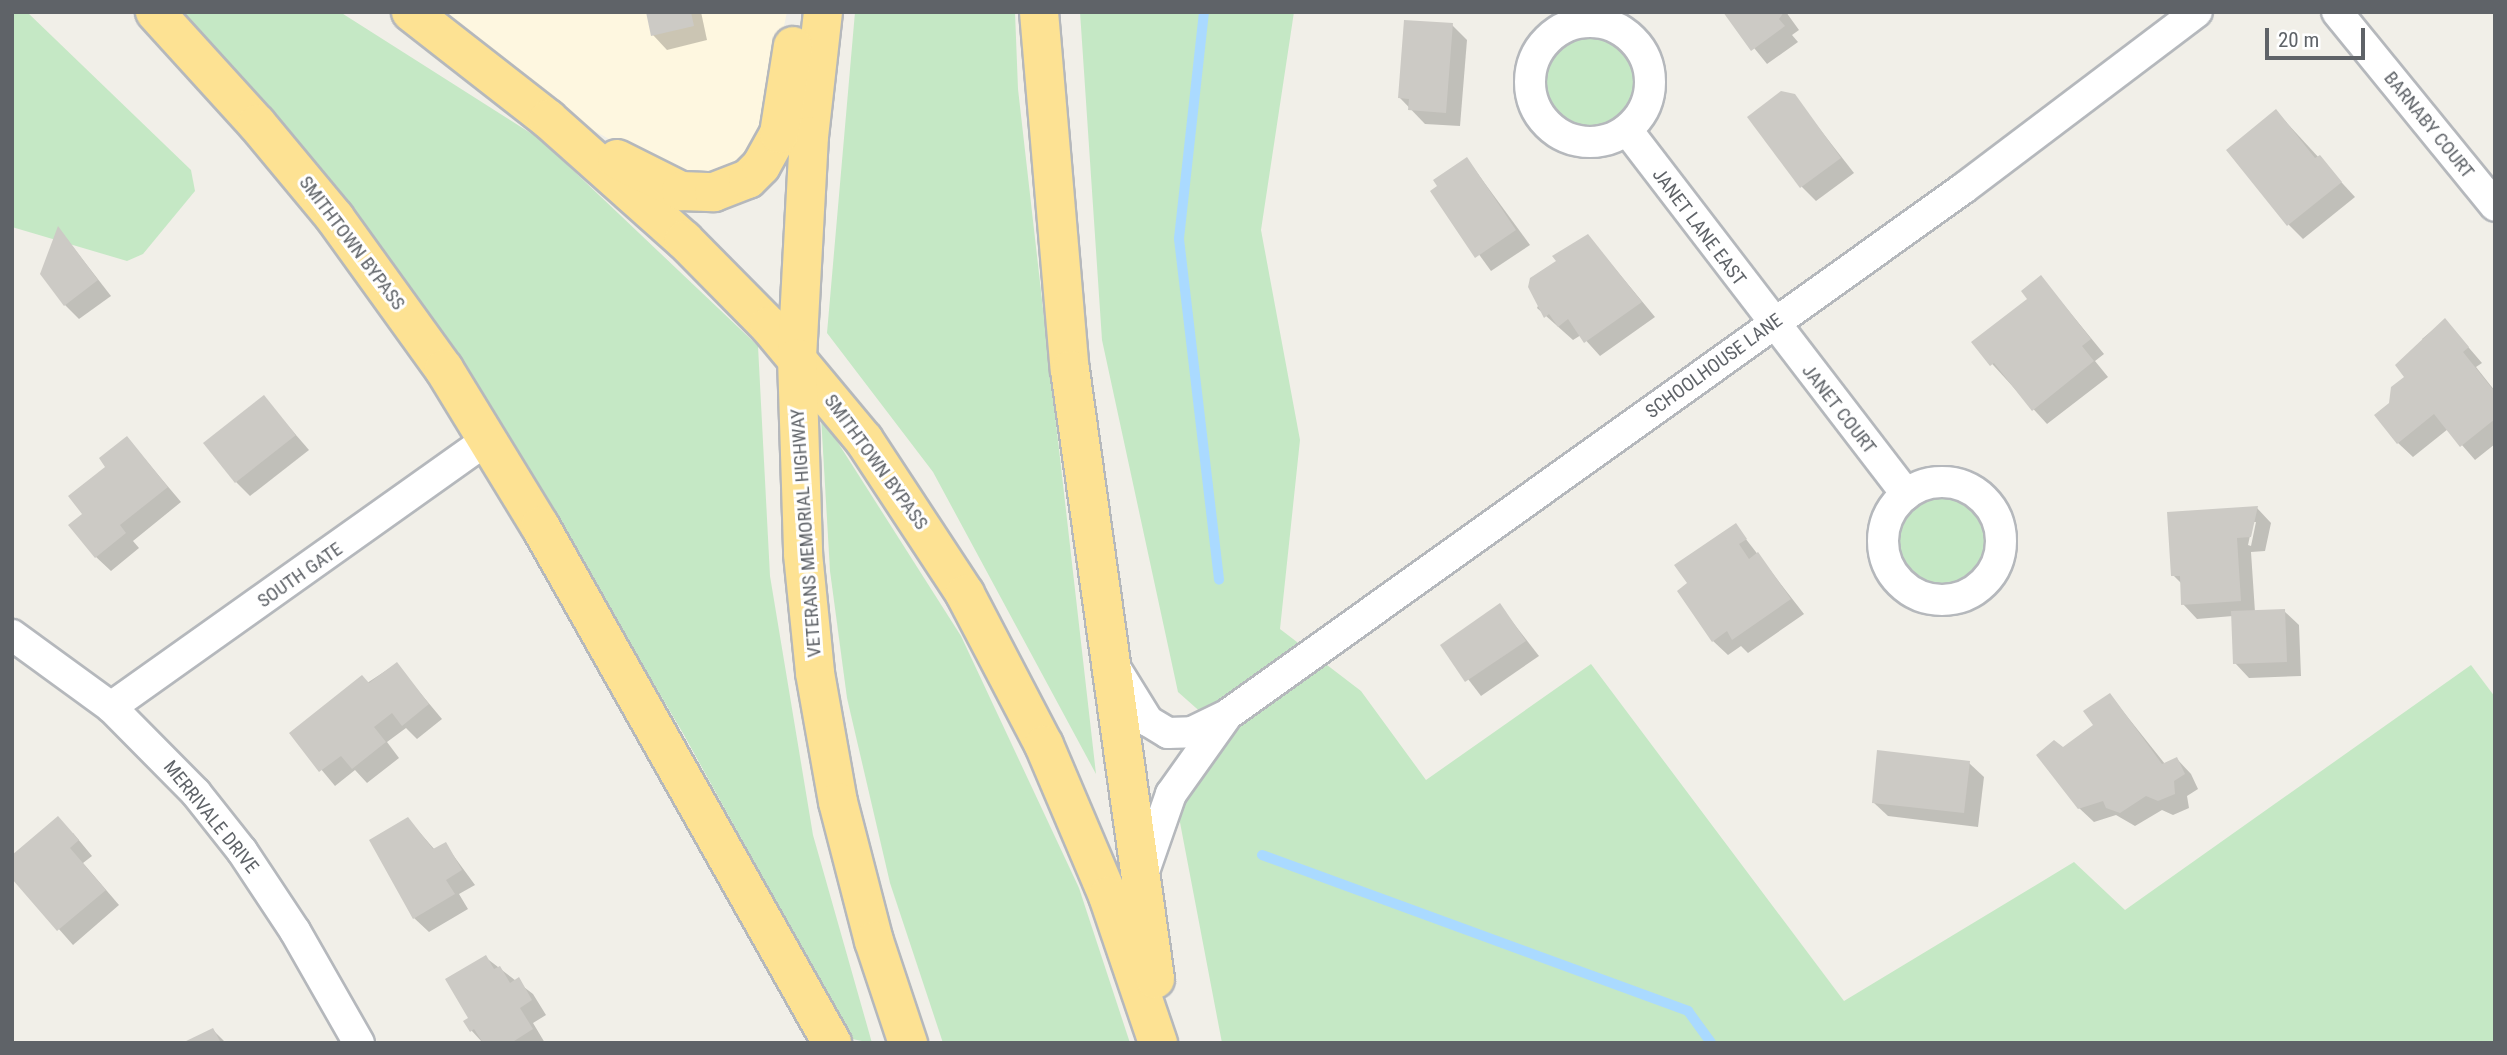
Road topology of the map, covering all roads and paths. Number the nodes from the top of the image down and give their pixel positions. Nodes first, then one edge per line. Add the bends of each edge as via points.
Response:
1 (155, 12) edge
2 (411, 12) edge
3 (797, 12) edge
4 (823, 12) edge
5 (1040, 12) edge
6 (2197, 12) edge
7 (2337, 12) edge
8 (548, 119) junction
9 (1627, 131) junction
10 (2495, 206) edge
11 (1773, 324) junction
12 (797, 358) junction
13 (488, 439) junction
14 (1906, 494) junction
15 (12, 635) edge
16 (1107, 651) junction
17 (111, 707) junction
18 (1227, 715) junction
19 (1140, 882) junction
20 (359, 1043) edge
21 (832, 1043) edge
22 (908, 1043) edge
23 (1158, 1043) edge
24 (1165, 1043) edge

1 - 13 highway, SMITHTOWN BYPASS via 335,218 408,317
2 - 8 highway, SMITHTOWN BYPASS
3 - 8 highway via 779,134 761,166 733,186 714,192 681,191
4 - 12 highway, VETERANS MEMORIAL HIGHWAY via 809,136
5 - 16 highway via 1070,370
6 - 11 street, SCHOOLHOUSE LANE
7 - 10 street, BARNABY COURT
8 - 12 highway, SMITHTOWN BYPASS via 684,240
9 - 9 street via 1649,96 1645,56 1616,27 1576,23 1557,31 1543,44 1529,80 1541,117 1572,140 1610,140
9 - 11 street, JANET LANE EAST
11 - 14 street, JANET COURT
11 - 18 street, SCHOOLHOUSE LANE
12 - 22 highway, VETERANS MEMORIAL HIGHWAY via 803,554 822,723 859,887
12 - 23 highway, SMITHTOWN BYPASS via 898,488 1003,663 1086,842
13 - 17 street, SOUTH GATE
13 - 21 highway, SMITHTOWN BYPASS
14 - 14 street via 1893,508 1883,544 1897,580 1930,600 1968,596 1996,569 2001,530 1981,495 1944,481
15 - 17 street, MERRIVALE DRIVE
16 - 18 street, SCHOOLHOUSE LANE via 1128,694 1157,728 1180,734
16 - 19 highway
17 - 20 street, MERRIVALE DRIVE via 196,793 242,851
18 - 19 street, SCHOOLHOUSE LANE via 1171,794
19 - 24 highway

